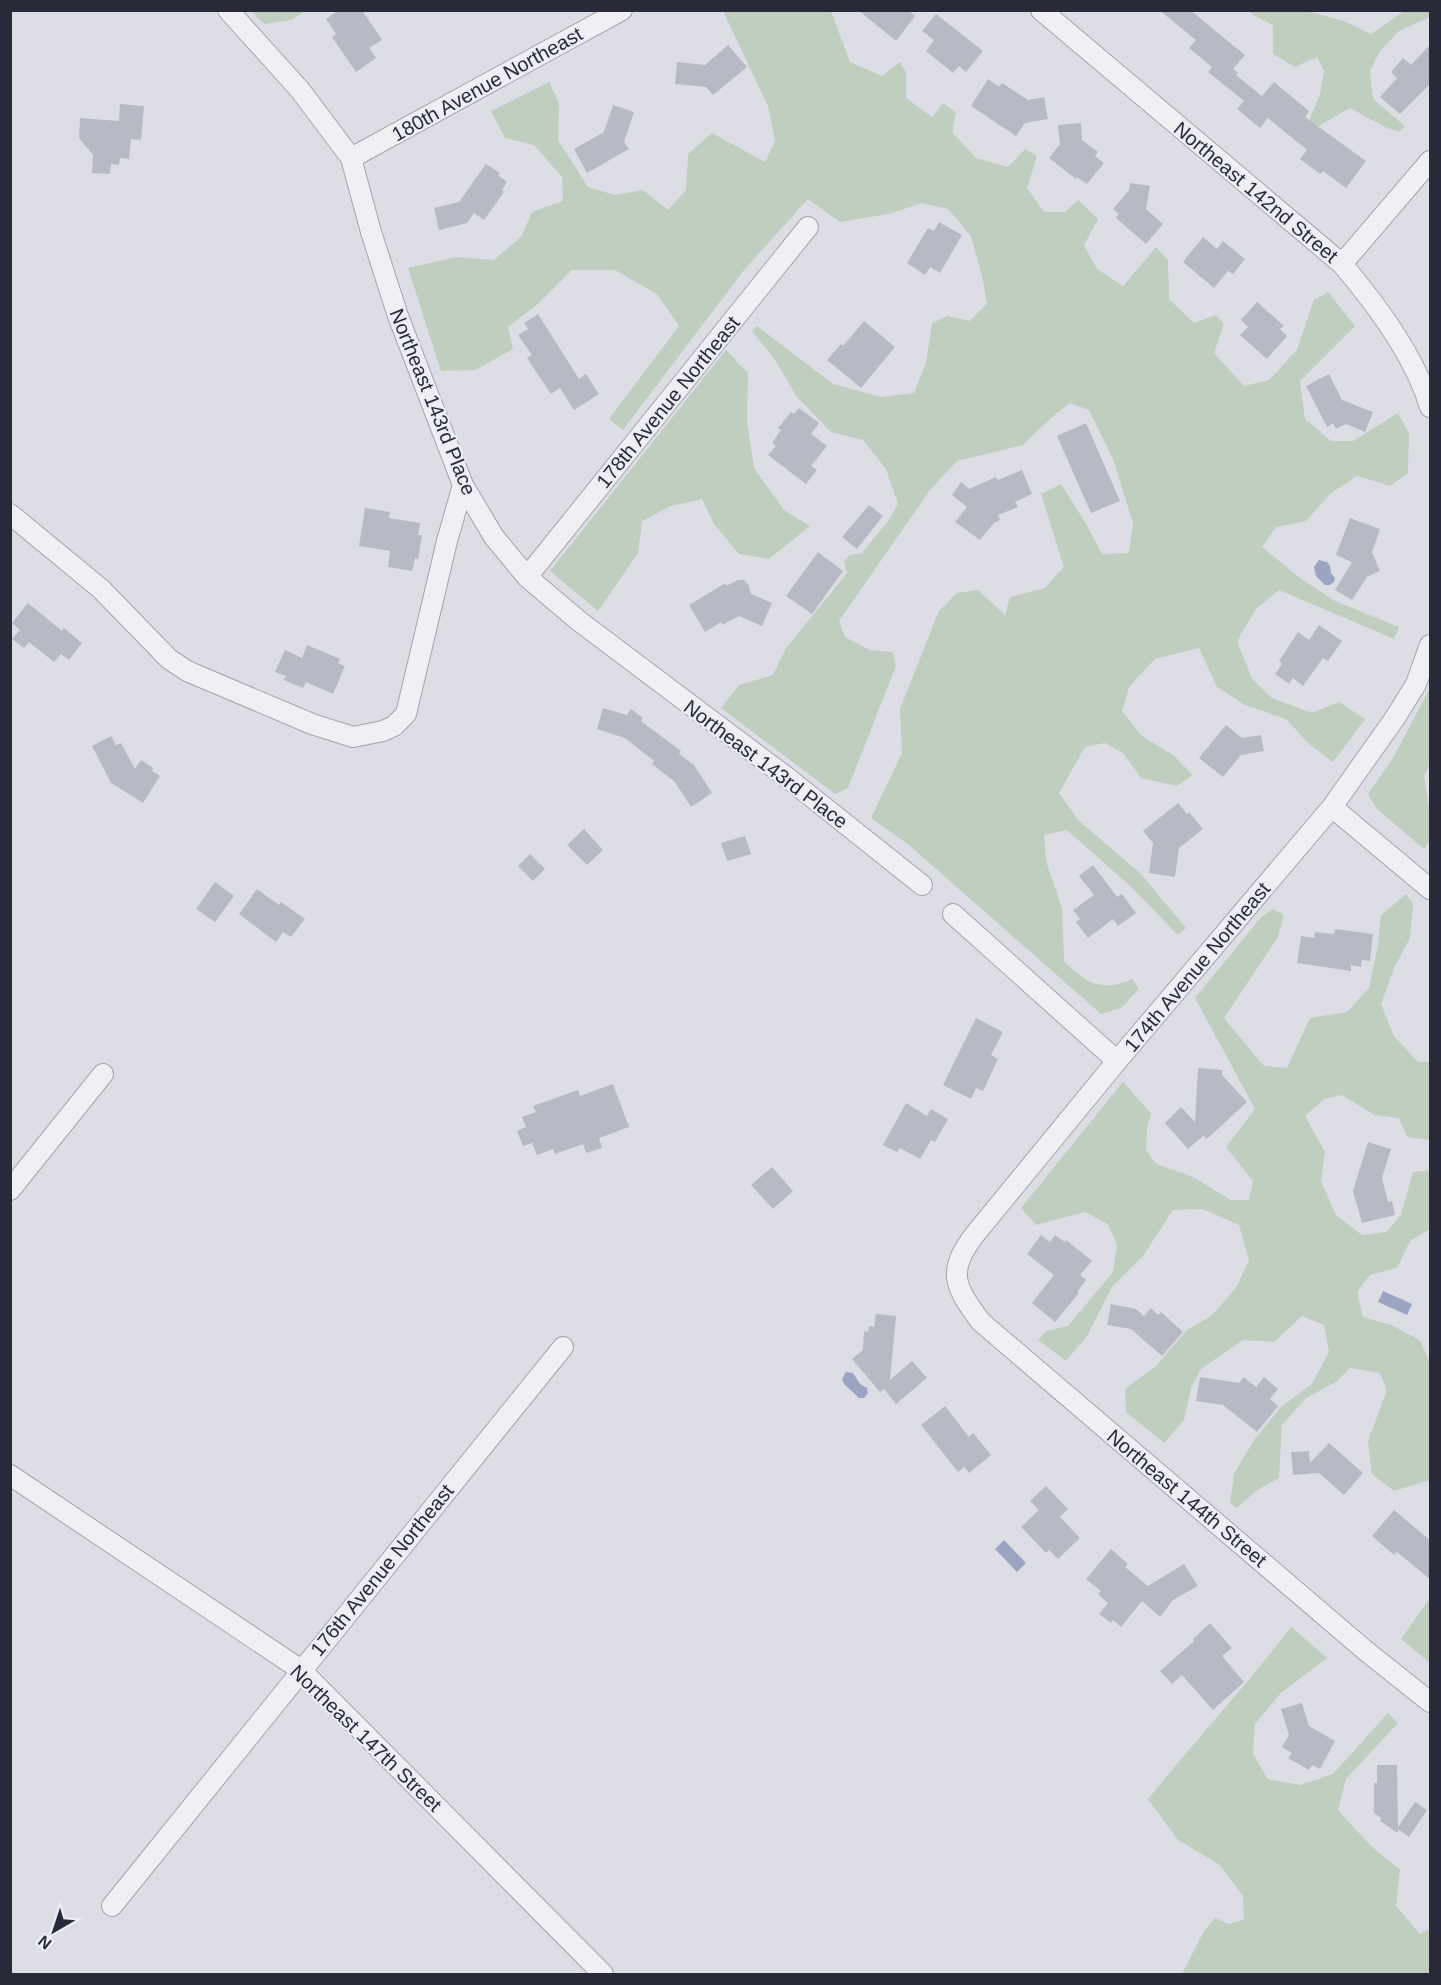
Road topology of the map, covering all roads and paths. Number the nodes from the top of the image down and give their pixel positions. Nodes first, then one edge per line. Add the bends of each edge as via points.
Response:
1 (228, 10) edge
2 (622, 10) edge
3 (1041, 10) edge
4 (351, 158) junction
5 (1431, 161) edge
6 (808, 227) dead end
7 (1342, 264) junction
8 (1431, 407) edge
9 (463, 485) junction
10 (10, 514) edge
11 (527, 577) junction
12 (1431, 645) edge
13 (1332, 807) junction
14 (922, 885) dead end
15 (1431, 889) edge
16 (953, 914) dead end
17 (1118, 1061) junction
18 (103, 1074) dead end
19 (10, 1190) edge
20 (956, 1282) joint
21 (563, 1347) dead end
22 (10, 1475) edge
23 (301, 1670) junction
24 (1431, 1702) edge
25 (112, 1906) dead end
26 (603, 1974) edge

1 - 4 street, Northeast 143rd Place via 300,90
2 - 4 street, 180th Avenue Northeast
3 - 7 street, Northeast 142nd Street
4 - 9 street, Northeast 143rd Place via 398,316
5 - 7 street
6 - 11 street, 178th Avenue Northeast
7 - 8 street, Northeast 142nd Street via 1391,329 1414,367
9 - 10 street via 406,714 383,731 353,737 188,671 169,659 101,589
9 - 11 street, Northeast 143rd Place via 494,537
11 - 14 street, Northeast 143rd Place
12 - 13 street, 174th Avenue Northeast via 1416,684
13 - 15 street
13 - 17 street, 174th Avenue Northeast
16 - 17 street
17 - 20 street, 174th Avenue Northeast via 964,1248 957,1263
18 - 19 street
20 - 24 street, Northeast 144th Street via 981,1322
21 - 23 street, 176th Avenue Northeast
22 - 23 street, Northeast 147th Street
23 - 25 street, 176th Avenue Northeast
23 - 26 street, Northeast 147th Street

